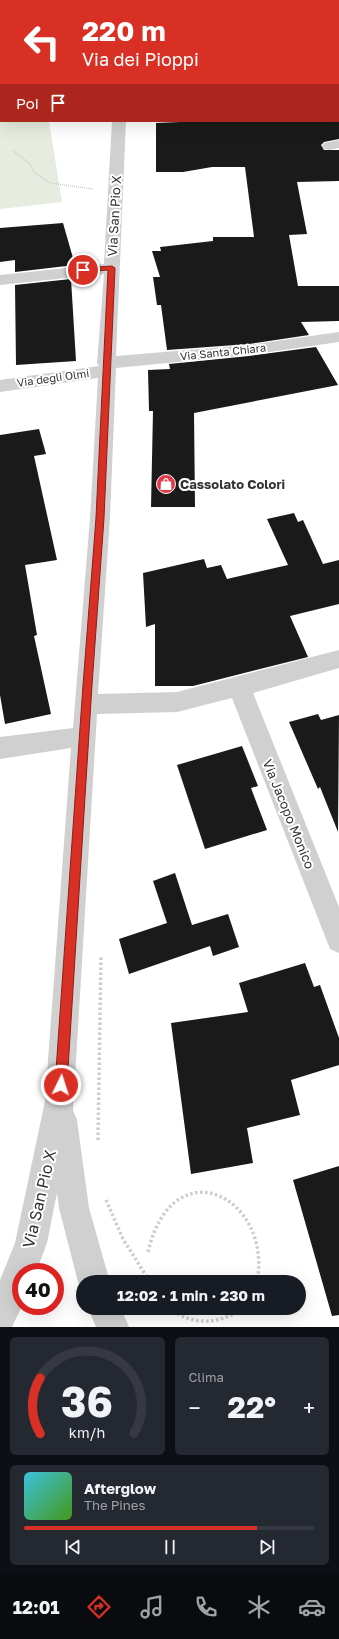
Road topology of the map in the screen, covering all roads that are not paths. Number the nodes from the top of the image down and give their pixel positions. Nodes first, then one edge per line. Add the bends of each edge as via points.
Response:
1 (119, 122) edge
2 (112, 268) junction
3 (0, 280) edge
4 (339, 337) edge
5 (106, 367) junction
6 (0, 386) edge
7 (339, 659) edge
8 (239, 687) junction
9 (87, 704) junction
10 (84, 738) junction
11 (0, 748) edge
12 (339, 940) edge
13 (60, 1101) junction
14 (92, 1275) edge
15 (107, 1315) edge
16 (0, 1317) edge
17 (113, 1327) edge

1 - 2 street, Via San Pio X
2 - 3 street
2 - 5 street, Via San Pio X
4 - 5 street, Via Santa Chiara
5 - 6 street, Via degli Olmi
5 - 9 street, Via San Pio X via 100,518
7 - 8 street
8 - 9 street via 177,702
8 - 12 street, Via Jacopo Monico
9 - 10 street, Via San Pio X
10 - 11 street via 65,738
10 - 13 street, Via San Pio X
13 - 14 street, Via San Pio X via 74,1208
13 - 16 street, Via San Pio X via 31,1243
15 - 17 street

